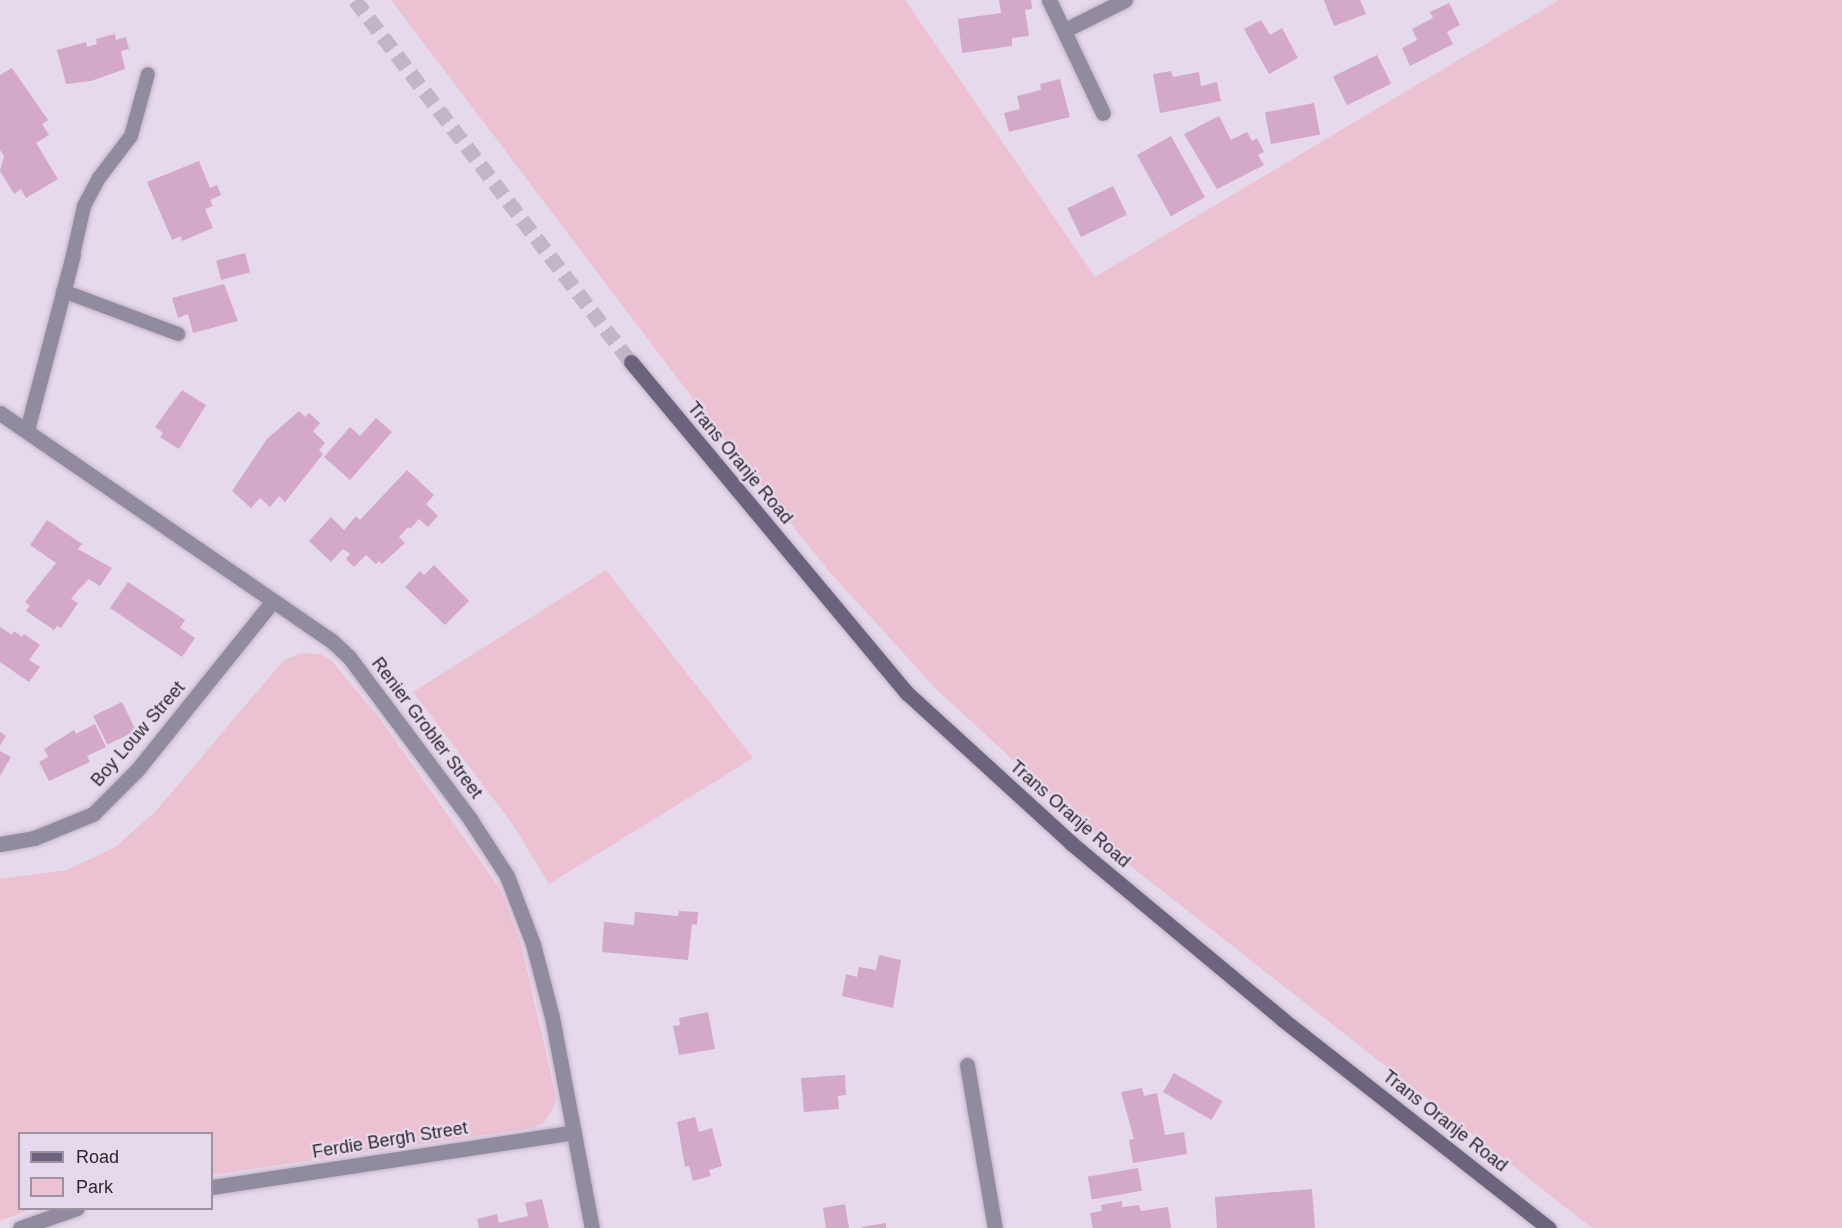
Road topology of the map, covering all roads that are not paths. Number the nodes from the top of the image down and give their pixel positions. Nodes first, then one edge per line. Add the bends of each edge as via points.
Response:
1 (1049, 0) edge
2 (1125, 0) edge
3 (1065, 30) junction
4 (148, 74) dead end
5 (1103, 113) dead end
6 (73, 255) joint
7 (63, 291) junction
8 (178, 334) dead end
9 (631, 362) tunnel mouth
10 (0, 413) edge
11 (27, 430) junction
12 (272, 602) junction
13 (0, 844) edge
14 (967, 1065) dead end
15 (574, 1132) junction
16 (213, 1187) edge
17 (74, 1210) edge
18 (20, 1228) edge
19 (592, 1228) edge
20 (995, 1228) edge
21 (1549, 1228) edge

1 - 3 street
2 - 3 street
3 - 5 street
4 - 6 lane via 131,136 99,178 84,206
6 - 7 street
7 - 8 lane
7 - 11 street
9 - 21 main road, Trans Oranje Road via 907,693 1126,889 1282,1019
10 - 11 street, Renier Grobler Street
11 - 12 street, Renier Grobler Street
12 - 13 street, Boy Louw Street via 137,771 93,814 34,838
12 - 15 street, Renier Grobler Street via 332,641 349,657 470,819 507,876 533,944 552,1017
14 - 20 street
15 - 16 street, Ferdie Bergh Street
15 - 19 street, Renier Grobler Street
17 - 18 street

